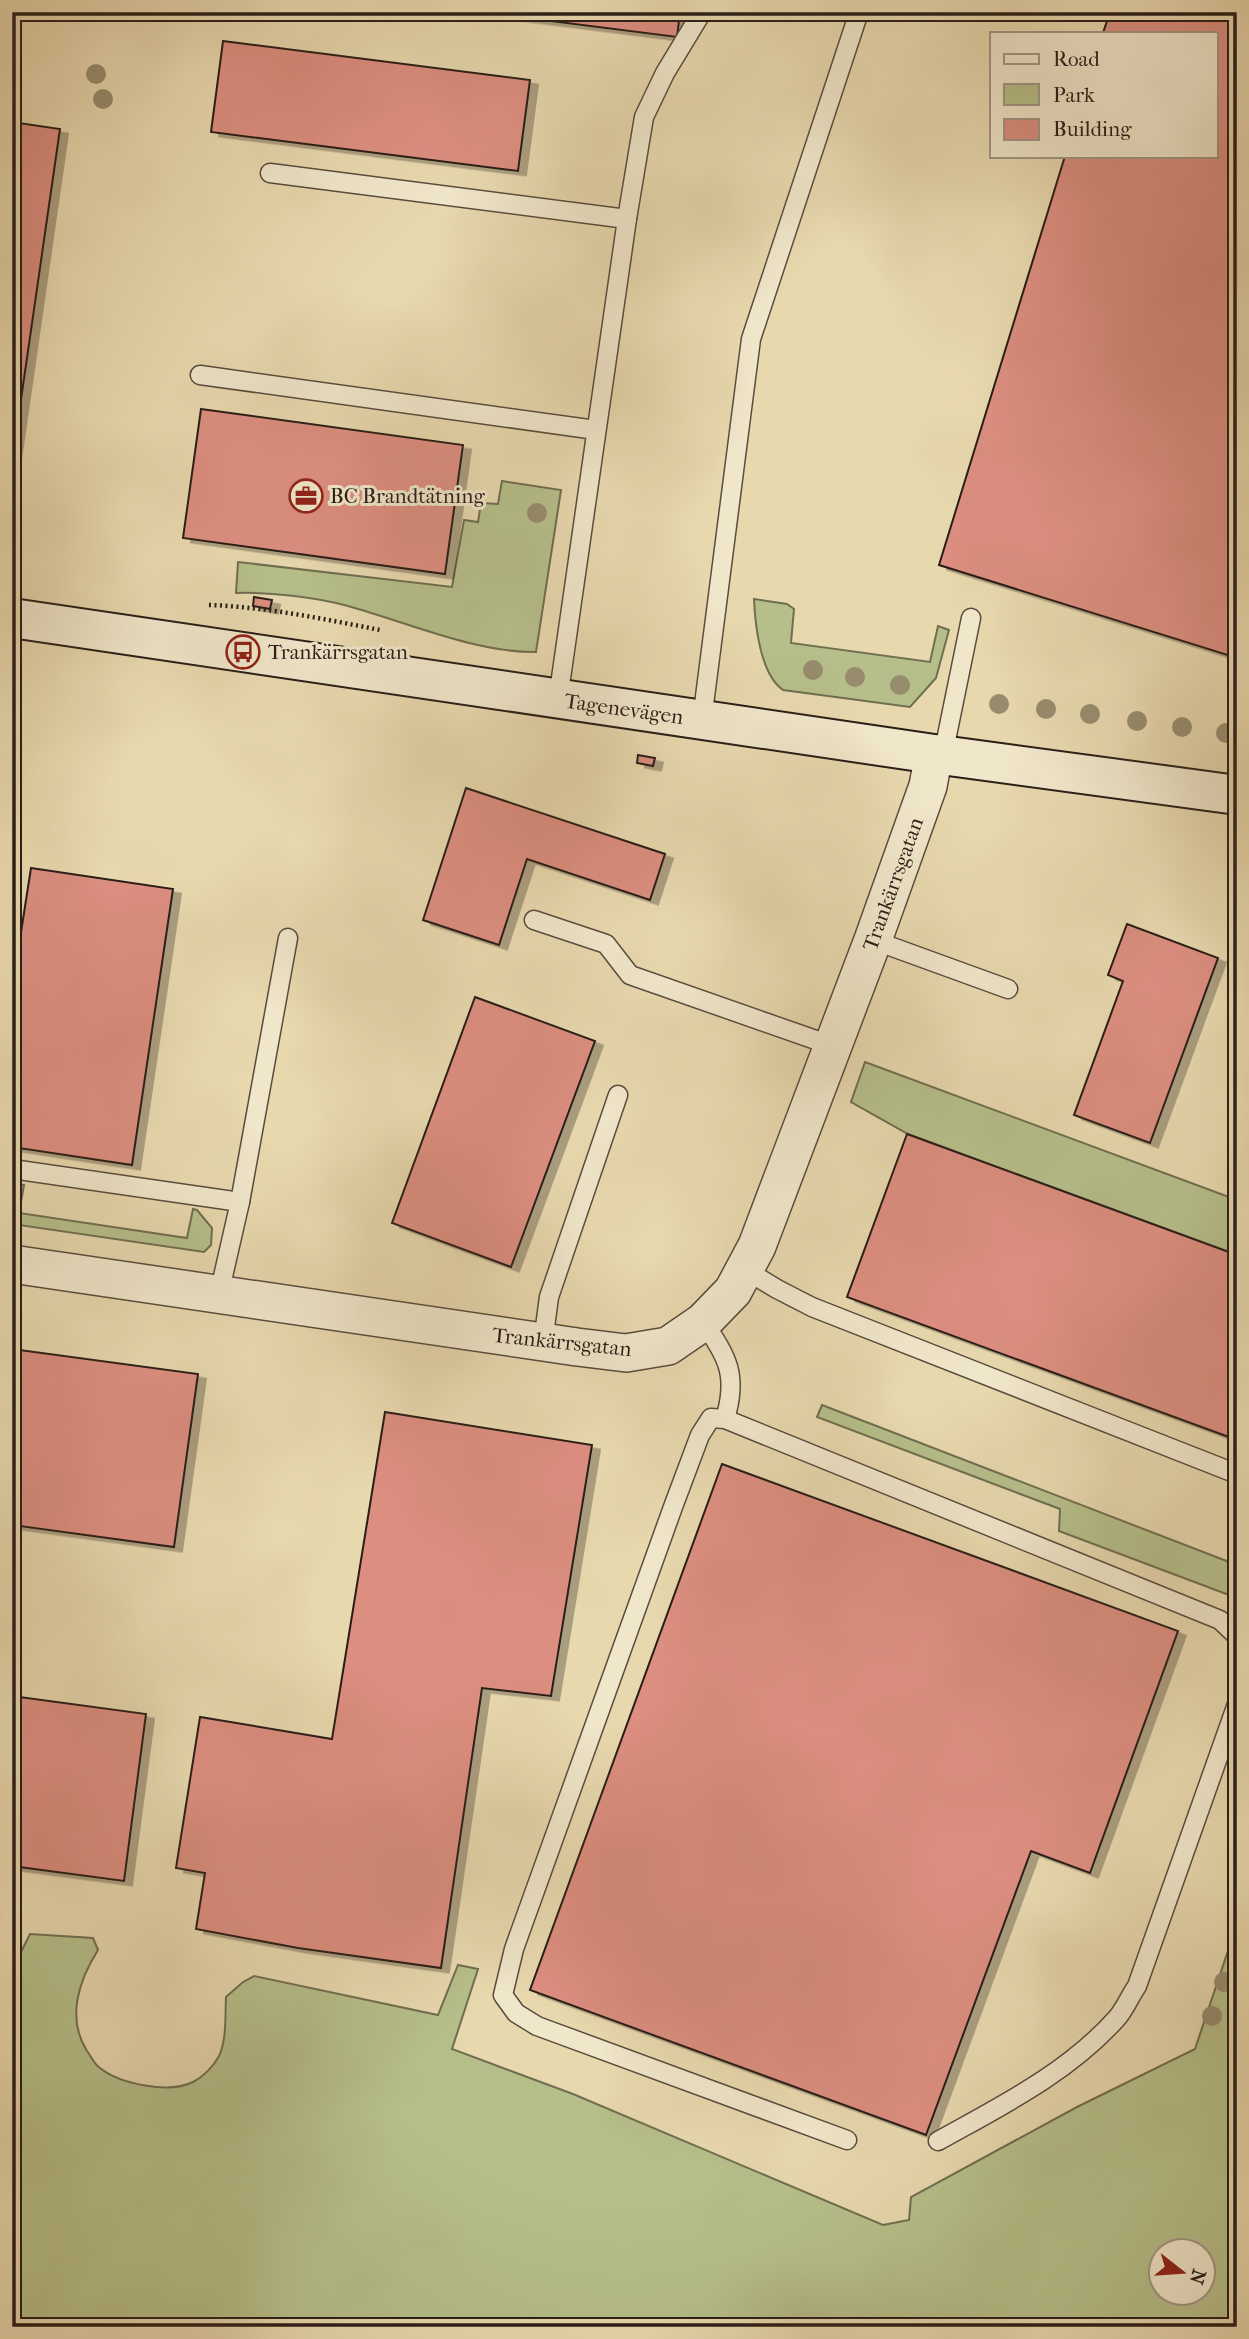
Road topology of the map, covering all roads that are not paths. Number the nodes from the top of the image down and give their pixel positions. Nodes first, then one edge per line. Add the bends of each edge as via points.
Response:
1 (702, 12) edge
2 (859, 12) edge
3 (270, 173) dead end
4 (627, 219) junction
5 (200, 374) dead end
6 (596, 430) junction
7 (12, 618) edge
8 (971, 618) dead end
9 (558, 699) junction
10 (702, 720) junction
11 (938, 755) junction
12 (1237, 795) edge
13 (534, 920) dead end
14 (288, 938) dead end
15 (873, 940) junction
16 (1008, 989) dead end
17 (832, 1046) junction
18 (618, 1095) dead end
19 (12, 1169) edge
20 (240, 1202) junction
21 (12, 1264) edge
22 (744, 1269) junction
23 (219, 1294) junction
24 (703, 1322) junction
25 (542, 1342) junction
26 (725, 1419) junction
27 (1237, 1474) edge
28 (1237, 1636) edge
29 (1237, 1704) edge
30 (847, 2140) dead end
31 (938, 2141) dead end

1 - 4 lane via 644,117
2 - 10 lane via 751,339
3 - 4 lane
4 - 6 lane
5 - 6 lane
6 - 9 lane
7 - 9 street, Tagenevägen
8 - 11 lane
9 - 10 street, Tagenevägen
10 - 11 street, Tagenevägen
11 - 12 street, Tagenevägen
11 - 15 street, Trankärrsgatan
13 - 17 lane via 606,944 630,975
14 - 20 lane
15 - 16 lane
15 - 17 street, Trankärrsgatan
17 - 22 street, Trankärrsgatan via 757,1246
18 - 25 lane via 549,1297
19 - 20 lane
20 - 23 lane
21 - 23 street, Trankärrsgatan
22 - 24 street, Trankärrsgatan via 733,1290
22 - 27 lane via 812,1307
23 - 25 street, Trankärrsgatan
24 - 25 street, Trankärrsgatan via 668,1346 626,1353
24 - 26 lane via 722,1348 730,1371 733,1395
26 - 28 lane via 1220,1620
26 - 30 lane via 711,1418 700,1435 514,1949 503,1996 516,2013 537,2026
29 - 31 lane via 1137,1986 1118,2017 1037,2085

